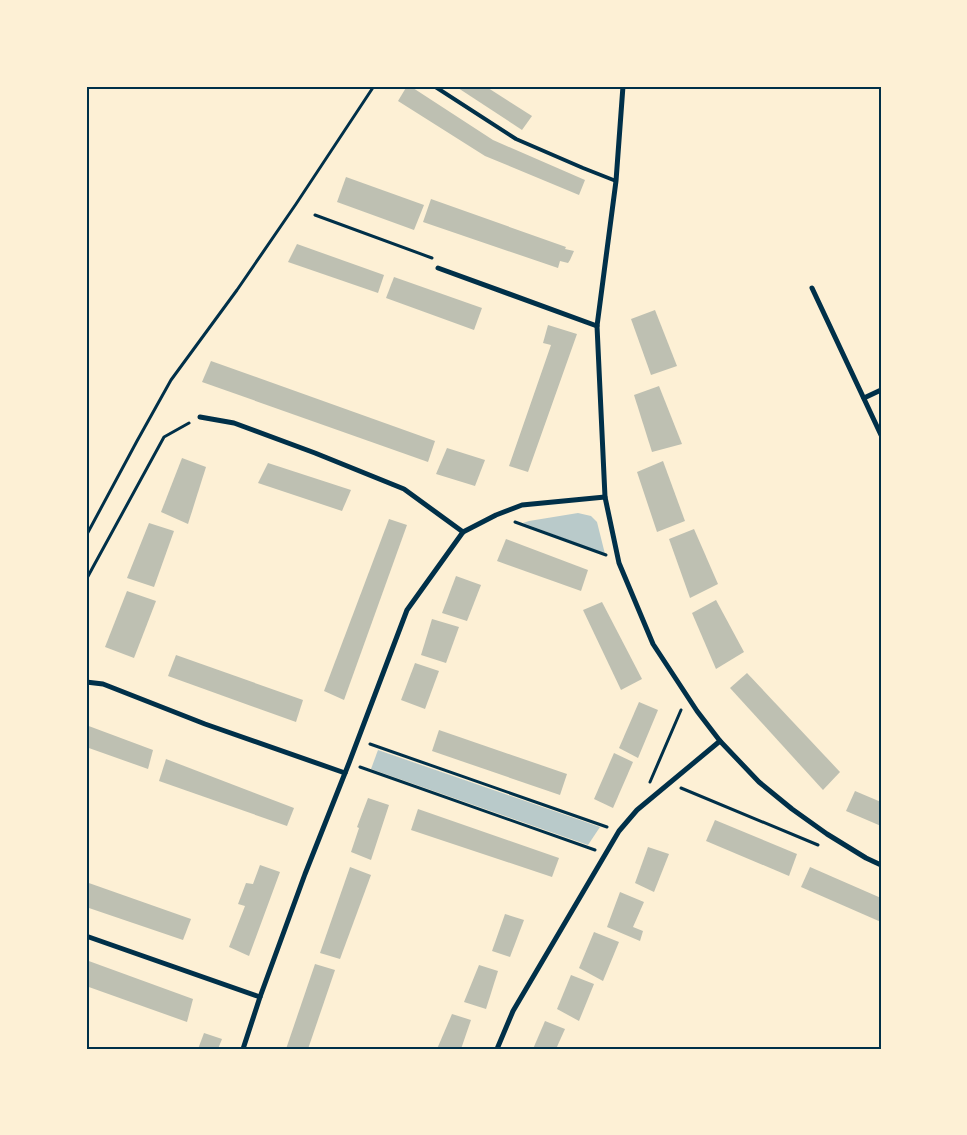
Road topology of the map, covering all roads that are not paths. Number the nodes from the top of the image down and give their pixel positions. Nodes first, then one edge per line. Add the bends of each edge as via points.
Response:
1 (434, 86) edge
2 (623, 86) edge
3 (616, 180) junction
4 (438, 268) road end
5 (812, 288) dead end
6 (597, 326) junction
7 (881, 390) edge
8 (864, 398) junction
9 (200, 417) road end
10 (881, 435) edge
11 (606, 497) junction
12 (463, 532) junction
13 (86, 682) edge
14 (720, 741) junction
15 (345, 772) junction
16 (881, 865) edge
17 (86, 936) edge
18 (260, 997) junction
19 (243, 1049) edge
20 (497, 1049) edge

1 - 3 lane via 516,139
2 - 3 street
3 - 6 street
4 - 6 street
5 - 8 street
6 - 11 street
7 - 8 street
8 - 10 street
9 - 12 street via 234,422 404,489
11 - 12 street via 522,505
11 - 14 street via 618,560 653,644
12 - 15 street via 407,610
13 - 15 street via 103,684 205,724
14 - 16 street via 759,782 792,810
14 - 20 street via 637,810 619,831 513,1011
15 - 18 street
17 - 18 street
18 - 19 street

